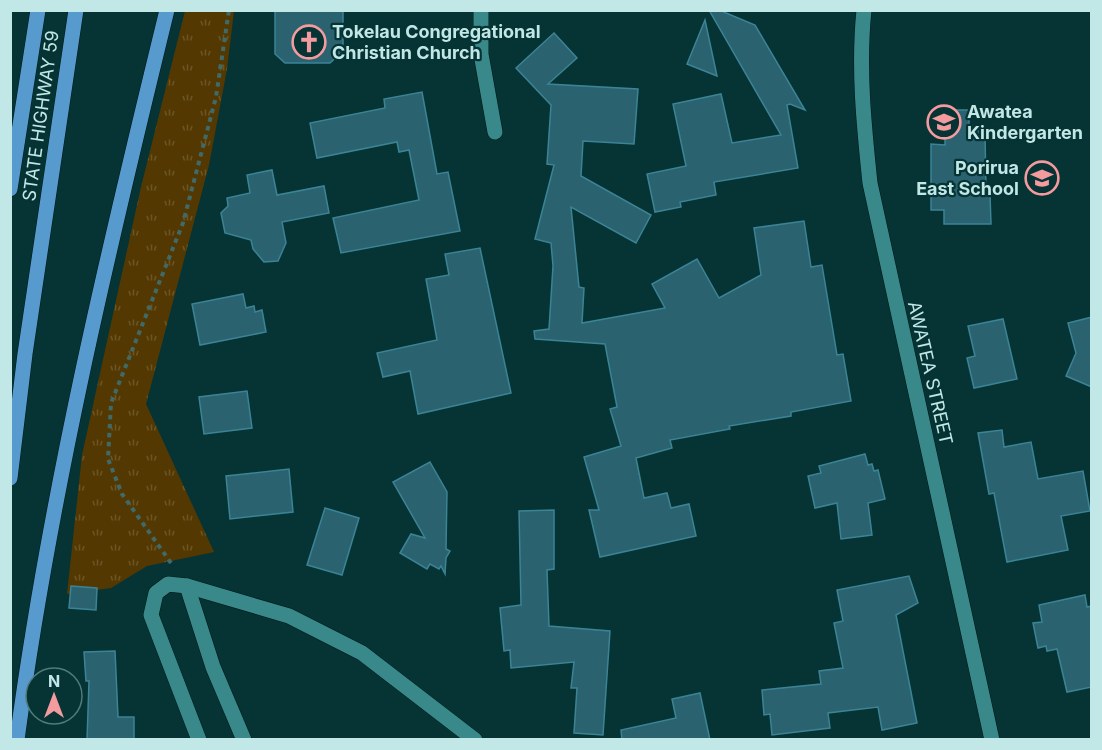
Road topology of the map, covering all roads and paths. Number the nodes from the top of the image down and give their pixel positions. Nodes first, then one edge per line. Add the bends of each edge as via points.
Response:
1 (38, 10) edge
2 (76, 10) edge
3 (167, 10) edge
4 (230, 10) edge
5 (481, 10) edge
6 (864, 10) edge
7 (495, 132) dead end
8 (10, 189) edge
9 (10, 478) edge
10 (187, 586) junction
11 (17, 740) edge
12 (199, 740) edge
13 (244, 740) edge
14 (475, 740) edge
15 (992, 740) edge

1 - 8 main road, STATE HIGHWAY 59
2 - 9 main road, STATE HIGHWAY 59
3 - 11 main road via 123,191 54,513 32,624
4 - 10 path via 216,97 183,223 111,403 108,459 122,494
5 - 7 street via 481,54
6 - 15 street, AWATEA STREET via 863,120 870,183
10 - 12 street via 168,584 156,593 151,615
10 - 13 street via 213,667
10 - 14 street via 289,616 362,654

